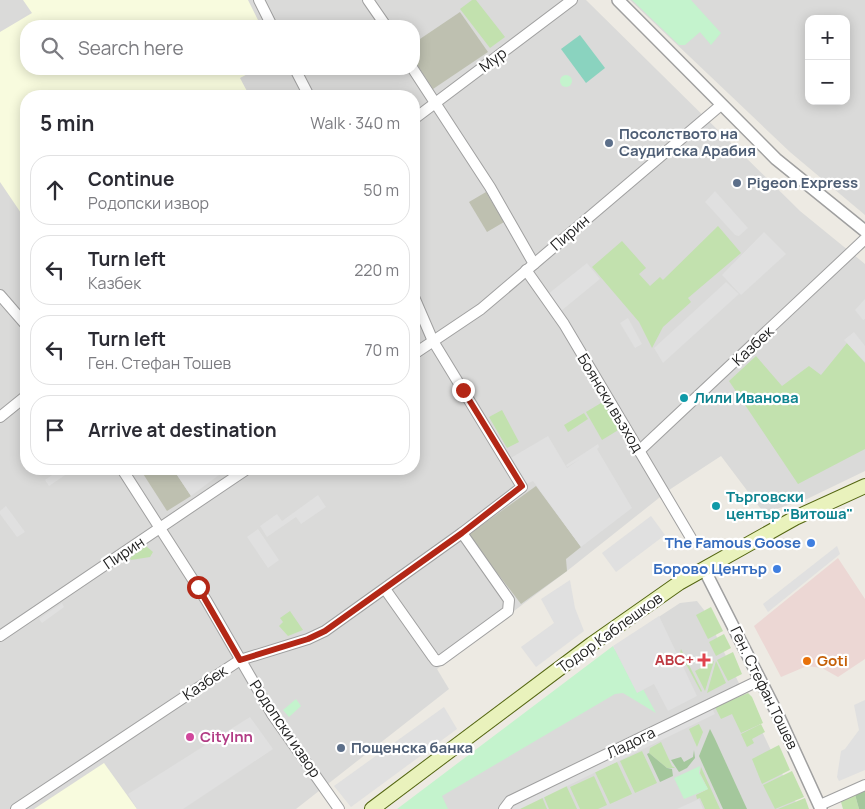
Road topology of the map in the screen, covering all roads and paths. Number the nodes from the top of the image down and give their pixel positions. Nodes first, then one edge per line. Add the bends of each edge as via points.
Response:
1 (259, 0) edge
2 (368, 0) edge
3 (572, 0) edge
4 (618, 0) edge
5 (269, 20) edge
6 (382, 20) edge
7 (298, 75) edge
8 (417, 75) edge
9 (306, 90) edge
10 (434, 104) junction
11 (721, 105) junction
12 (420, 114) edge
13 (865, 231) edge
14 (865, 239) edge
15 (530, 267) junction
16 (0, 294) edge
17 (420, 311) edge
18 (20, 318) edge
19 (433, 341) junction
20 (420, 350) edge
21 (20, 401) edge
22 (0, 417) edge
23 (639, 451) junction
24 (126, 475) edge
25 (238, 475) edge
26 (865, 486) edge
27 (160, 528) junction
28 (462, 533) junction
29 (691, 538) dead end
30 (704, 568) junction
31 (385, 589) junction
32 (0, 636) edge
33 (240, 660) junction
34 (760, 680) junction
35 (865, 785) edge
36 (820, 807) edge
37 (16, 809) edge
38 (339, 809) edge
39 (372, 809) edge
40 (504, 809) edge

1 - 5 street
2 - 6 street
3 - 10 street, Мур
4 - 11 street
7 - 9 street
8 - 10 street, Боянски възход
10 - 12 street, Мур
10 - 15 street, Боянски възход via 490,187
11 - 13 street via 776,159
11 - 15 street, Пирин
14 - 23 street, Казбек
15 - 19 street, Пирин via 481,310
15 - 23 street, Боянски възход
16 - 18 street
17 - 19 street
19 - 20 street, Пирин
19 - 28 street, Казбек via 522,486
21 - 22 street
23 - 29 street, Боянски възход
24 - 27 street, Родопски извор
25 - 27 street, Пирин
26 - 30 main road, Тодор Каблешков via 795,518
27 - 32 street, Пирин
27 - 33 street, Родопски извор
28 - 31 street, Казбек
28 - 31 street via 510,605 508,611 442,660 436,661
30 - 34 street, Ген. Стефан Тошев
30 - 39 main road, Тодор Каблешков via 592,644
31 - 33 street, Казбек via 316,636
33 - 37 street, Казбек
33 - 38 street, Родопски извор via 273,715
34 - 36 street, Ген. Стефан Тошев
34 - 40 street, Ладога via 510,801
35 - 36 street

